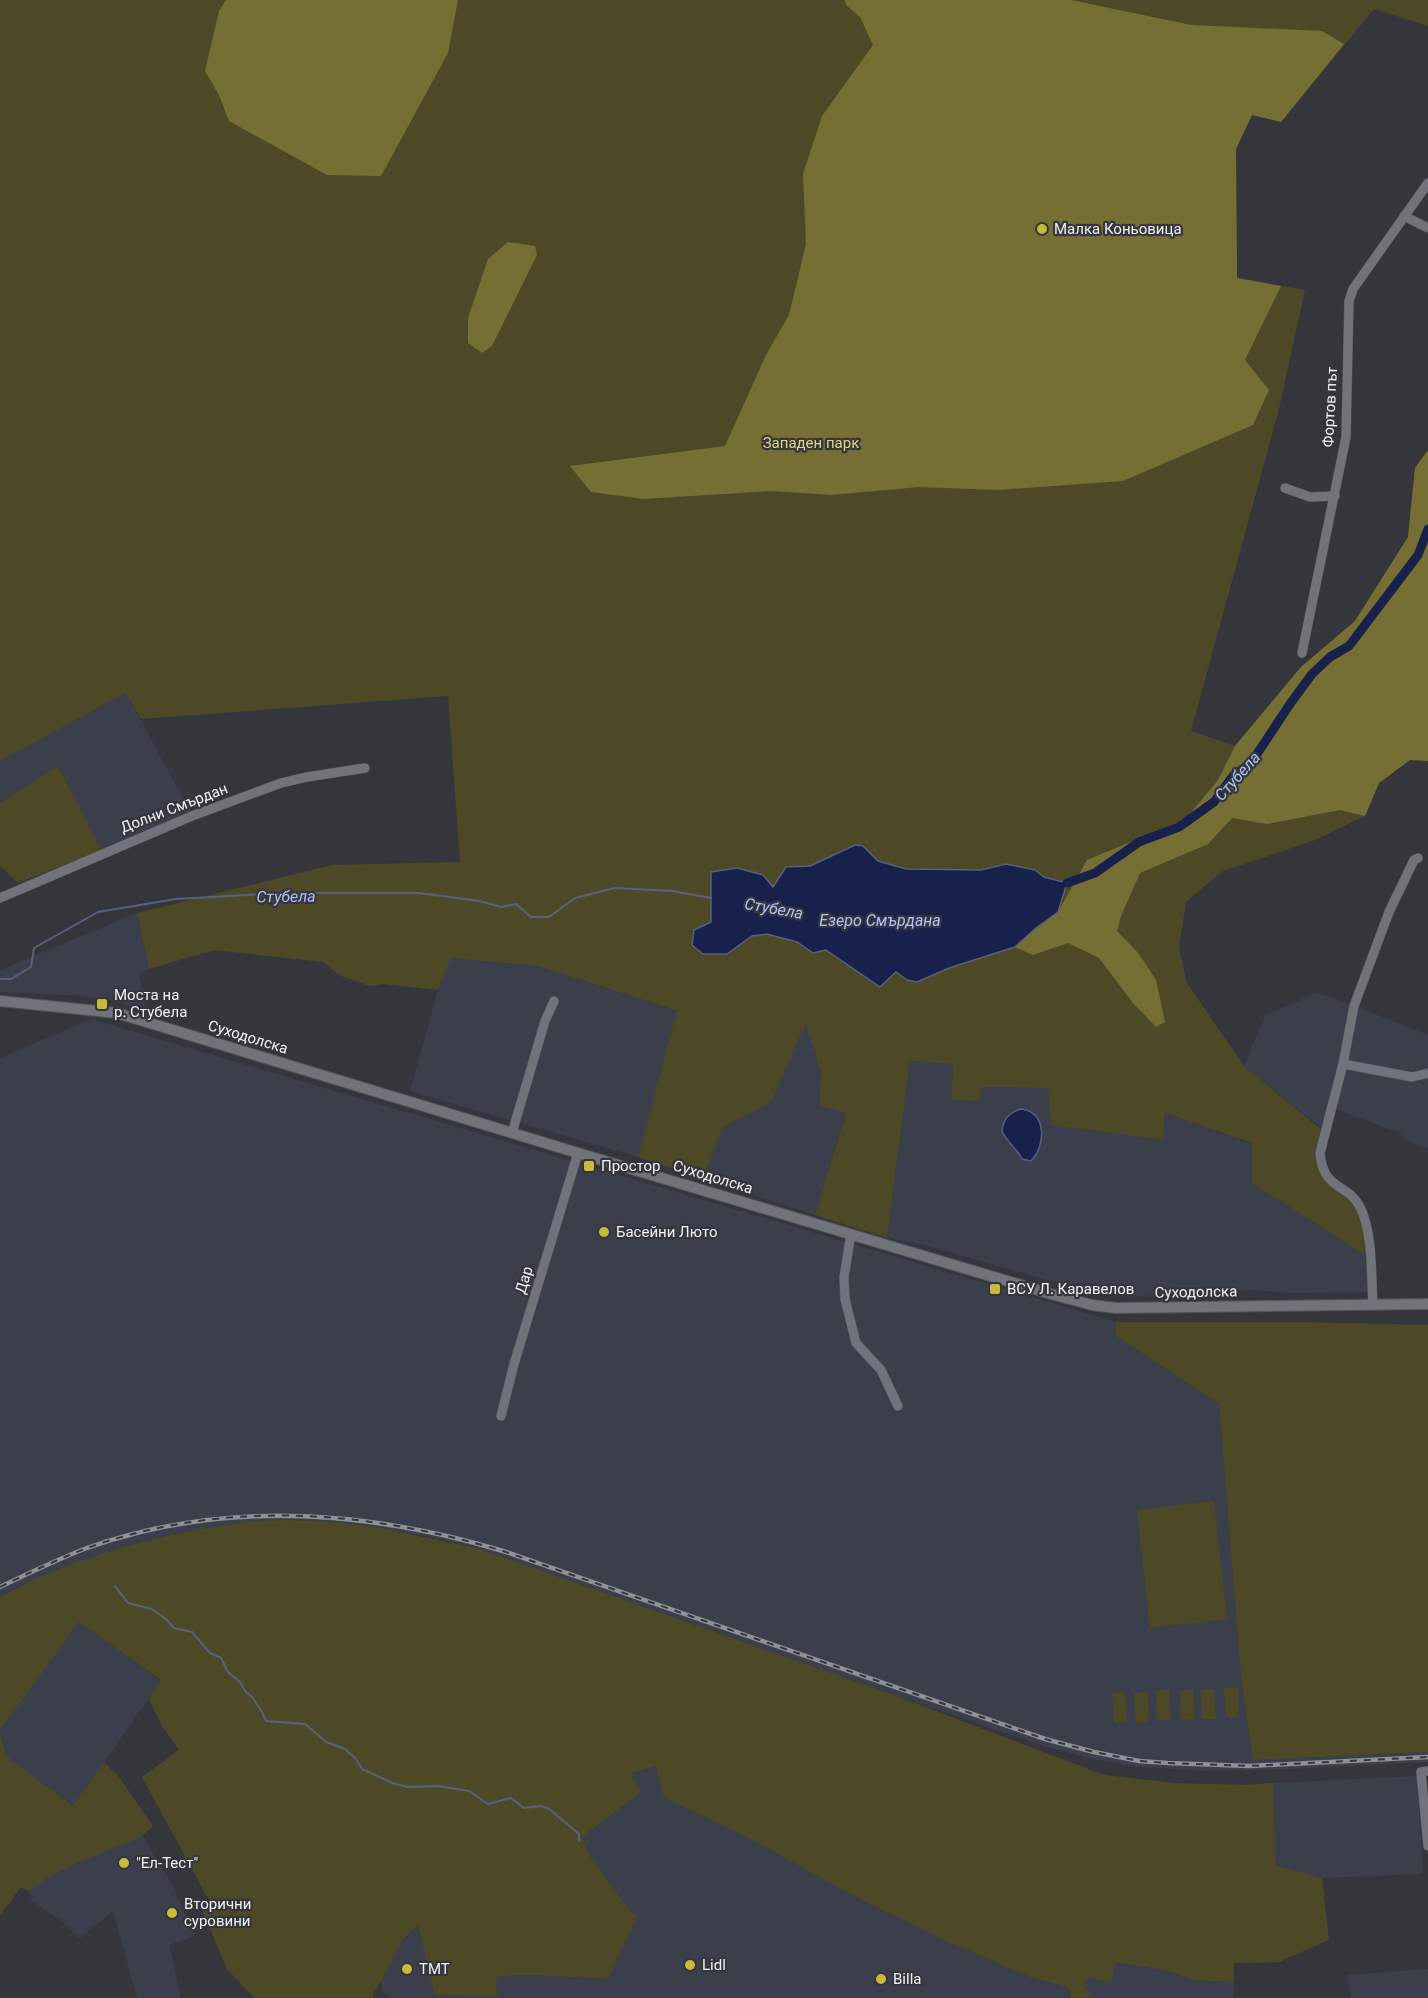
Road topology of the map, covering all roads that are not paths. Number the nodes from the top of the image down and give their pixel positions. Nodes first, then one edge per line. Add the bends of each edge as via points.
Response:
1 (1428, 183) edge
2 (1404, 216) junction
3 (1428, 228) edge
4 (1285, 488) dead end
5 (1335, 496) junction
6 (1302, 653) dead end
7 (365, 768) dead end
8 (1418, 858) dead end
9 (0, 898) edge
10 (0, 1001) edge
11 (554, 1001) dead end
12 (1343, 1064) junction
13 (1428, 1073) edge
14 (512, 1133) junction
15 (578, 1153) junction
16 (851, 1234) junction
17 (1373, 1304) junction
18 (1428, 1304) edge
19 (898, 1406) dead end
20 (501, 1416) dead end
21 (1424, 1772) edge
22 (1428, 1846) edge

1 - 2 street, Фортов път
2 - 3 street
2 - 5 street, Фортов път via 1348,301 1346,437
4 - 5 street via 1310,497
5 - 6 street, Фортов път
7 - 9 street, Долни Смърдан via 281,783 163,828
8 - 12 street via 1389,912 1354,1006
10 - 14 street, Суходолска via 117,1013
11 - 14 street
12 - 13 street via 1412,1077
12 - 17 street via 1323,1138 1321,1164 1328,1178 1361,1209 1367,1230
14 - 15 street, Суходолска
15 - 16 street, Суходолска
15 - 20 street, Дар
16 - 17 street, Суходолска via 1092,1305 1116,1308
16 - 19 street via 844,1277 845,1299 856,1343 882,1370
17 - 18 street, Суходолска
21 - 22 street

